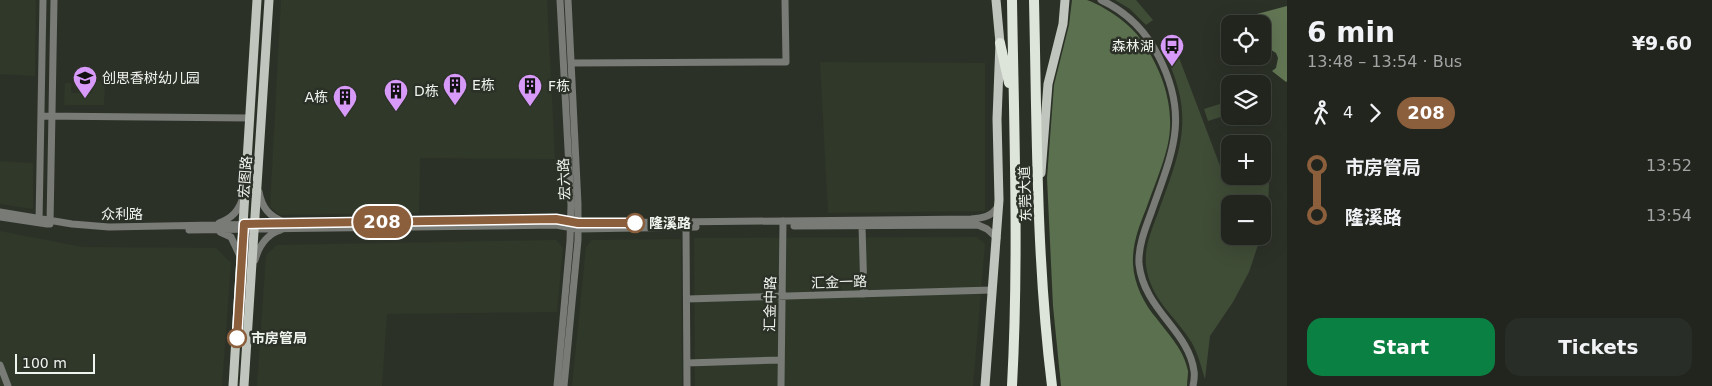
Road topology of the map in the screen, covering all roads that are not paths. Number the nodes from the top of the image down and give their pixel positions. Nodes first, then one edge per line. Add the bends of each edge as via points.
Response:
1 (42, 0) edge
2 (54, 0) edge
3 (257, 0) edge
4 (269, 0) edge
5 (560, 0) edge
6 (568, 0) edge
7 (785, 0) edge
8 (996, 0) edge
9 (1012, 0) edge
10 (1034, 0) edge
11 (1066, 0) edge
12 (1101, 0) edge
13 (1000, 43) junction
14 (571, 63) junction
15 (1014, 102) junction
16 (41, 116) junction
17 (52, 116) junction
18 (250, 118) junction
19 (246, 185) junction
20 (258, 187) junction
21 (999, 200) junction
22 (1039, 211) junction
23 (0, 212) edge
24 (0, 217) edge
25 (39, 221) junction
26 (50, 222) junction
27 (783, 224) junction
28 (574, 225) junction
29 (244, 226) junction
30 (255, 226) junction
31 (286, 226) junction
32 (862, 226) junction
33 (213, 227) junction
34 (686, 227) junction
35 (997, 238) junction
36 (242, 265) junction
37 (253, 265) junction
38 (992, 290) junction
39 (864, 294) junction
40 (782, 296) junction
41 (687, 299) junction
42 (781, 360) junction
43 (687, 363) junction
44 (0, 365) edge
45 (8, 386) edge
46 (233, 386) edge
47 (244, 386) edge
48 (558, 386) edge
49 (564, 386) edge
50 (687, 386) edge
51 (781, 386) edge
52 (984, 386) edge
53 (1012, 386) edge
54 (1052, 386) edge
55 (1194, 386) edge

1 - 16 street
2 - 17 street
3 - 18 main road, 宏图路
4 - 20 main road, 宏图路
5 - 28 street, 宏六路
6 - 14 street, 宏六路
7 - 14 street via 786,62
8 - 13 main road
9 - 15 highway, 东莞大道
10 - 22 highway, 东莞大道
11 - 22 main road via 1048,84
12 - 55 street via 1126,14 1142,29 1164,66 1175,97 1174,147 1143,236 1139,264 1147,293 1191,357
13 - 15 highway
13 - 21 main road
14 - 28 street, 宏六路
15 - 53 highway, 东莞大道 via 1016,285
16 - 17 street
16 - 25 street
17 - 18 street
17 - 26 street
18 - 19 main road, 宏图路
19 - 29 main road, 宏图路
19 - 33 street via 237,211
20 - 30 main road, 宏图路
20 - 31 street via 266,211
21 - 27 street via 994,212 971,220
21 - 35 main road
22 - 54 highway, 东莞大道
23 - 25 street, 众利路
24 - 25 street, 众利路
25 - 26 street, 众利路
26 - 33 street, 众利路 via 109,231
27 - 28 street
27 - 32 street
27 - 34 street
27 - 40 street, 汇金中路
28 - 31 street
28 - 34 street
28 - 48 street, 宏六路
28 - 49 street, 宏六路 via 578,240
29 - 30 street
29 - 33 street, 众利路
29 - 36 main road, 宏图路
30 - 31 street
30 - 37 main road, 宏图路
31 - 37 street via 263,243
32 - 35 street via 978,226 988,229
32 - 39 street
33 - 36 street via 231,237
34 - 41 street
35 - 38 main road
36 - 46 main road, 宏图路
37 - 47 main road, 宏图路
38 - 39 street, 汇金一路
38 - 52 main road
39 - 40 street, 汇金一路
40 - 41 street, 汇金一路
40 - 42 street, 汇金中路
41 - 43 street
42 - 43 street
42 - 51 street, 汇金中路
43 - 50 street
44 - 45 street

